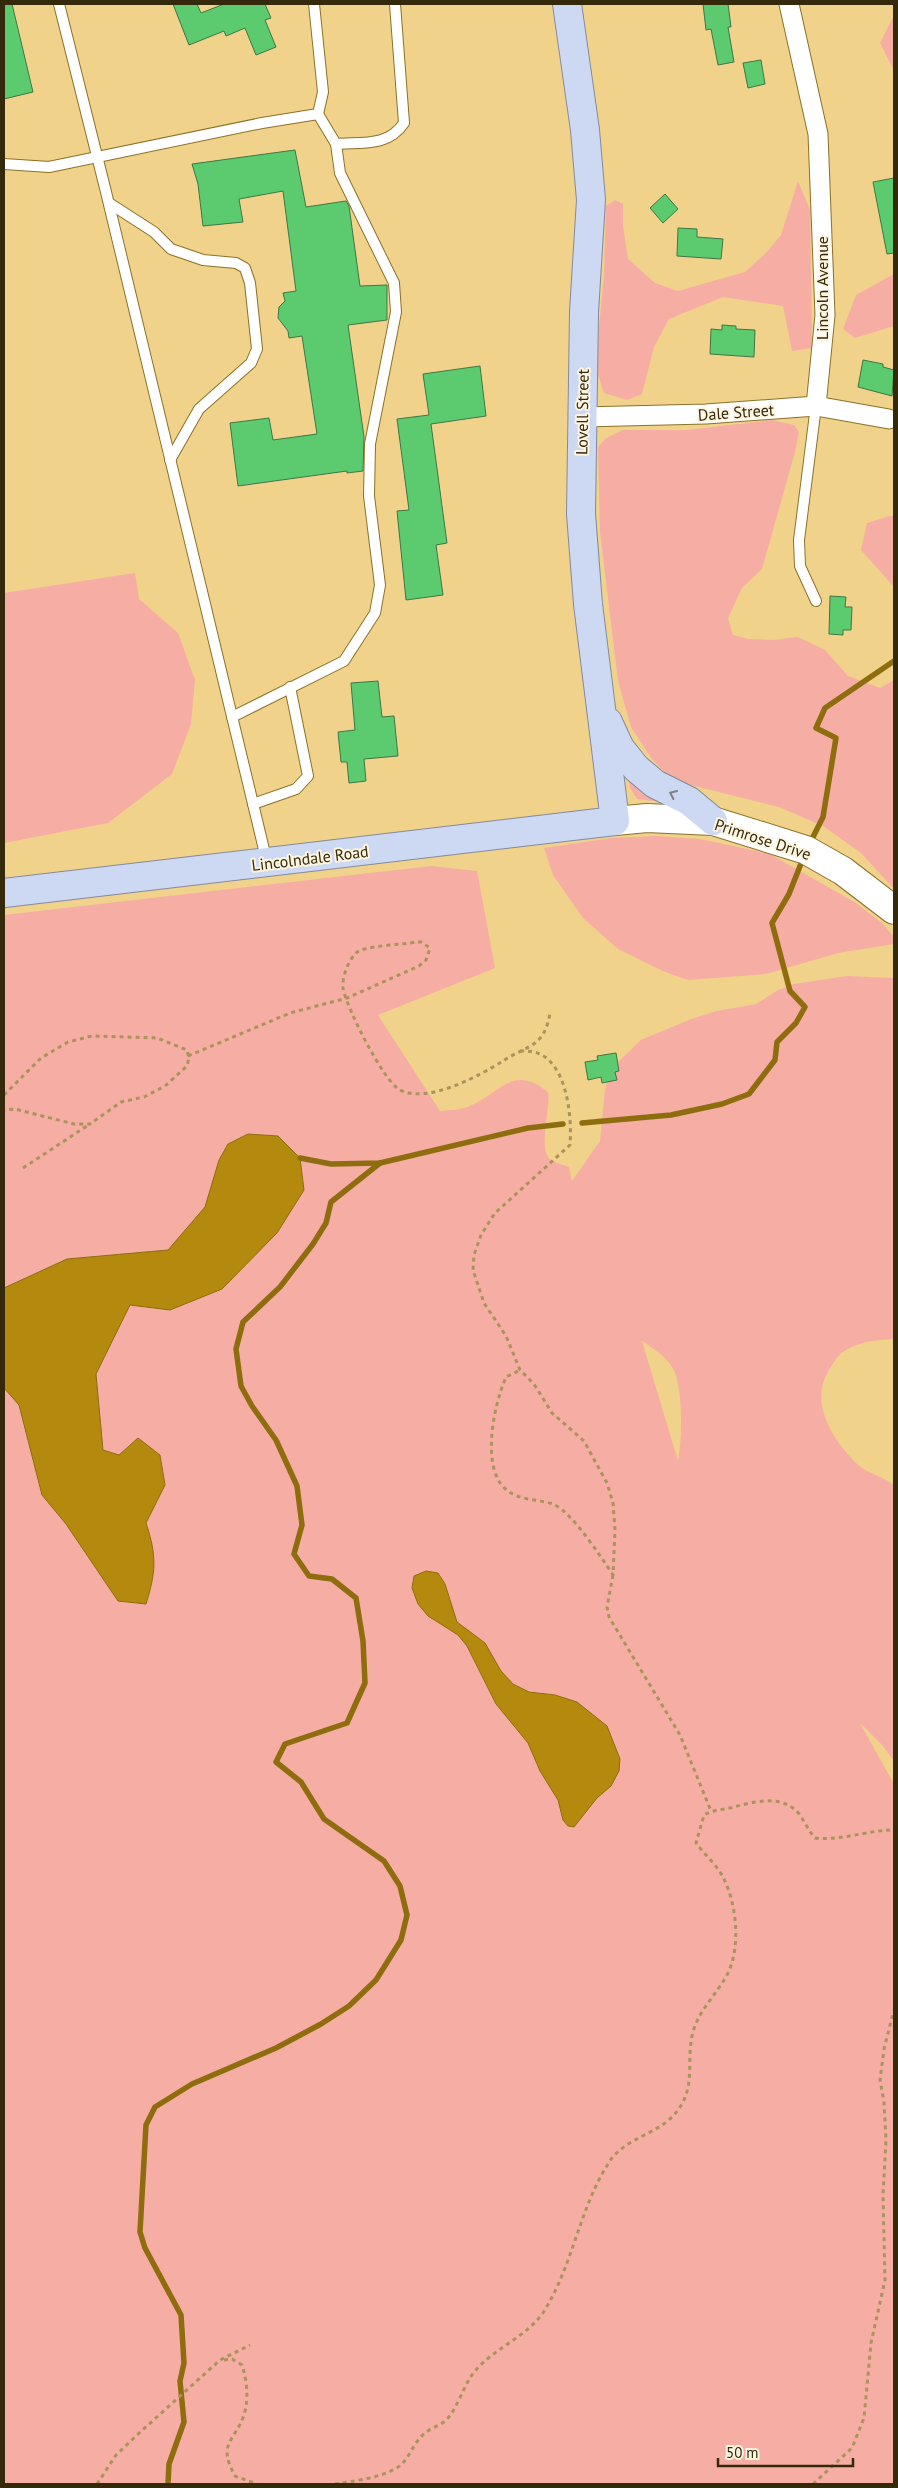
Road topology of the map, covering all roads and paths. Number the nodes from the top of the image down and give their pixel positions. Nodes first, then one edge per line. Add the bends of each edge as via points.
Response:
1 (58, 4) edge
2 (314, 4) edge
3 (321, 4) edge
4 (394, 4) edge
5 (567, 4) edge
6 (789, 4) edge
7 (318, 114) junction
8 (336, 144) junction
9 (98, 158) junction
10 (4, 164) edge
11 (109, 203) junction
12 (816, 406) junction
13 (582, 417) junction
14 (889, 419) dead end
15 (170, 460) junction
16 (816, 602) dead end
17 (290, 688) junction
18 (599, 694) junction
19 (232, 717) junction
20 (253, 804) junction
21 (615, 821) junction
22 (713, 822) junction
23 (268, 863) junction
24 (4, 893) edge
25 (894, 910) edge
26 (347, 998) junction
27 (550, 1013) dead end
28 (520, 1051) junction
29 (188, 1056) junction
30 (4, 1096) edge
31 (4, 1110) edge
32 (90, 1124) junction
33 (23, 1168) dead end
34 (520, 1370) junction
35 (613, 1575) junction
36 (712, 1811) junction
37 (894, 1830) edge
38 (894, 2010) edge
39 (250, 2345) dead end
40 (220, 2360) junction
41 (97, 2484) edge
42 (258, 2484) edge
43 (335, 2484) edge
44 (813, 2484) edge

1 - 9 lane
2 - 3 lane
2 - 7 lane via 323,92
4 - 8 lane via 404,123 387,140
5 - 13 main road, Lovell Street via 585,130 591,200
6 - 12 street, Lincoln Avenue via 818,134 825,315
7 - 8 lane
7 - 9 lane
8 - 17 lane via 340,173 394,283 396,312 370,444 369,496 380,585 375,613 344,660
9 - 10 lane via 49,167
9 - 11 lane
11 - 15 lane
11 - 15 lane via 154,232 171,249 202,260 236,263 245,268 250,283 258,349 251,362 199,409
12 - 13 street, Dale Street via 706,414
12 - 14 street, Dale Street
12 - 16 lane, Lincoln Avenue via 799,540 800,566
13 - 18 main road, Lovell Street via 581,514
15 - 19 lane
17 - 19 lane
17 - 20 lane via 308,776 296,788
18 - 21 main road, Lovell Street
22 -> 18 main road via 689,801 655,784 636,768 620,748
19 - 20 lane
20 - 23 lane
21 - 22 main road, Primrose Drive via 647,818
21 - 23 main road, Lincolndale Road
22 - 25 main road, Primrose Drive via 806,850 842,871
23 - 24 main road, Lincolndale Road
26 - 26 path via 419,966 426,960 430,948 416,942 357,953 343,977
26 - 28 path via 386,1078 400,1090 416,1094 438,1091 486,1071
26 - 29 path via 290,1013
27 - 28 path via 548,1028 542,1038 534,1046
28 - 34 path via 533,1051 548,1058 557,1069 567,1103 571,1136 570,1145 561,1155 494,1213 474,1255 477,1287 506,1336
29 - 30 path via 187,1050 157,1038 92,1036 68,1042 41,1058
29 - 32 path via 187,1066 165,1086 144,1097 121,1102
31 - 32 path via 15,1109 74,1124
32 - 33 path
34 - 35 path via 534,1384 552,1413 584,1441 607,1483 613,1503 615,1530
34 - 35 path via 506,1377 499,1393 492,1435 494,1475 512,1494 555,1505 584,1534
35 - 36 path via 607,1607 609,1617 680,1736
36 - 37 path via 757,1801 775,1801 799,1814 815,1838 827,1840
36 - 43 path via 704,1815 696,1843 724,1878 734,1914 735,1950 727,1974 698,2016 690,2051 690,2086 682,2102 674,2115 634,2140 609,2161 593,2189 545,2310 530,2327 497,2349 475,2371 446,2420 422,2435 407,2460 396,2468
38 - 44 path via 880,2080 886,2140 885,2280 872,2343 864,2418 852,2448
39 - 40 path
40 - 41 path via 116,2456
40 - 42 path via 232,2359 242,2365 247,2380 243,2416 227,2450 228,2463 235,2476

